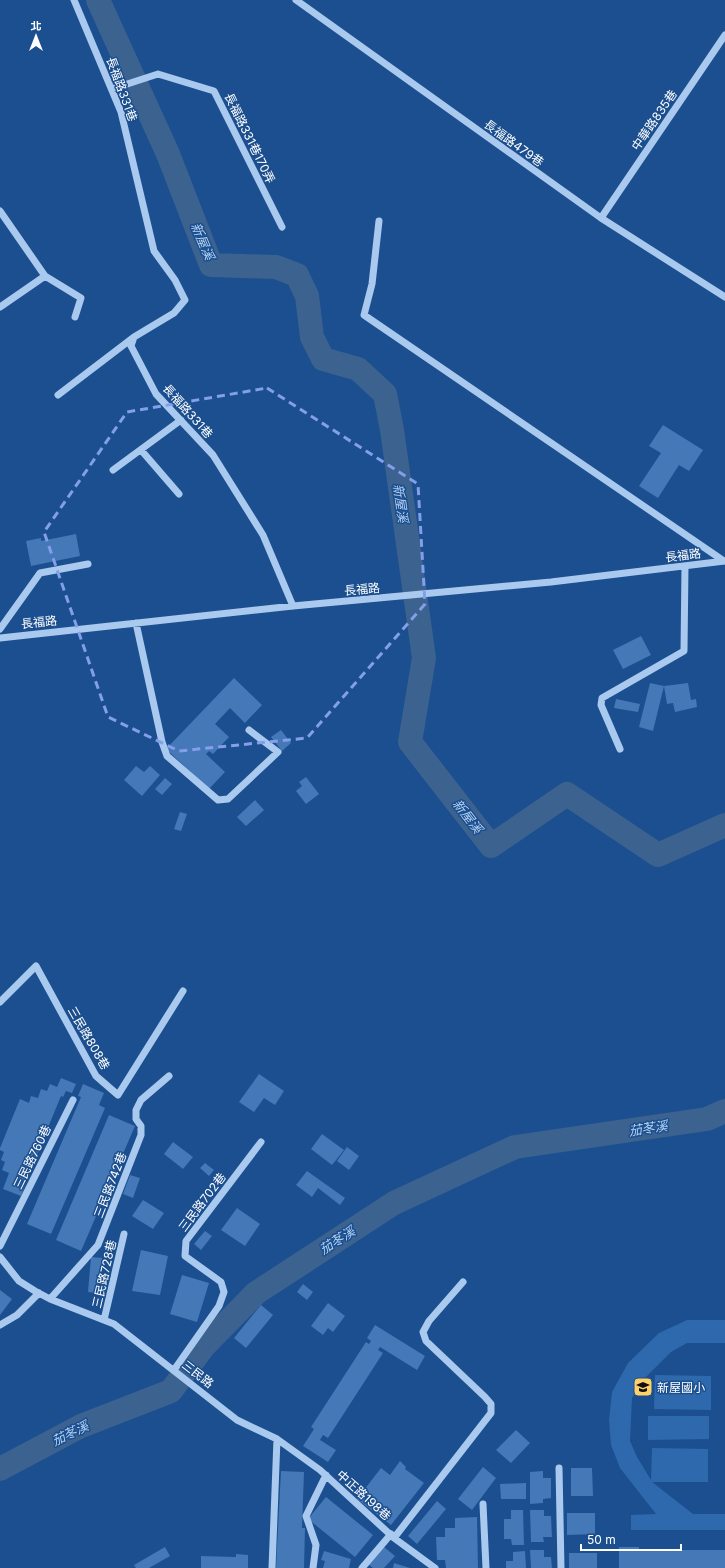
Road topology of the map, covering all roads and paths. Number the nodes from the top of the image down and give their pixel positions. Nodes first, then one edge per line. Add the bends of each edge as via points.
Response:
1 (74, 0) edge
2 (296, 0) edge
3 (725, 35) edge
4 (112, 89) junction
5 (0, 211) edge
6 (601, 218) junction
7 (378, 221) dead end
8 (282, 227) dead end
9 (45, 276) junction
10 (725, 297) edge
11 (0, 307) edge
12 (75, 317) dead end
13 (134, 337) junction
14 (58, 395) dead end
15 (181, 420) junction
16 (141, 450) junction
17 (113, 470) dead end
18 (178, 494) dead end
19 (724, 561) edge
20 (88, 564) dead end
21 (685, 566) junction
22 (293, 606) junction
23 (136, 623) junction
24 (0, 629) edge
25 (0, 638) edge
26 (250, 730) dead end
27 (620, 749) dead end
28 (183, 991) dead end
29 (0, 1002) edge
30 (169, 1076) dead end
31 (73, 1100) dead end
32 (261, 1142) dead end
33 (124, 1234) dead end
34 (0, 1246) edge
35 (0, 1257) edge
36 (463, 1282) dead end
37 (39, 1293) junction
38 (50, 1299) junction
39 (104, 1320) junction
40 (0, 1325) edge
41 (175, 1371) junction
42 (277, 1439) junction
43 (559, 1468) dead end
44 (326, 1475) junction
45 (483, 1504) dead end
46 (393, 1536) junction
47 (272, 1568) edge
48 (313, 1568) edge
49 (362, 1568) edge
50 (435, 1568) edge
51 (486, 1568) edge
52 (561, 1568) edge

1 - 4 street, 長福路331巷
2 - 6 street, 長福路479巷
3 - 6 street, 中華路835巷
4 - 8 street, 長福路331巷170弄 via 158,74 214,91
4 - 13 street, 長福路331巷 via 121,112 154,251 175,280 185,300 174,313
5 - 9 street
6 - 10 street, 長福路479巷
7 - 19 street via 372,284 364,315
9 - 11 street
9 - 12 street via 81,298
13 - 14 street
13 - 15 street, 長福路331巷 via 131,346 156,394
15 - 16 street
15 - 22 street, 長福路331巷 via 213,455 262,535
16 - 17 street
16 - 18 street
19 - 21 street, 長福路
20 - 24 street via 40,573
21 - 22 street, 長福路 via 551,582
21 - 27 street via 684,651 602,698 601,705
22 - 23 street, 長福路
23 - 25 street, 長福路
23 - 26 street via 167,756 218,800 228,799 278,752
28 - 29 street, 三民路808巷 via 118,1094 96,1076 36,966
30 - 38 street, 三民路742巷 via 141,1100 136,1110 141,1135 98,1245
31 - 34 street, 三民路760巷
32 - 41 street, 三民路702巷 via 186,1240 185,1256 221,1282 224,1292 219,1306
33 - 39 street, 三民路728巷
35 - 37 street, 三民路 via 19,1281
36 - 46 street via 429,1321 423,1332 426,1341 491,1404 491,1413
37 - 38 street, 三民路
37 - 40 street via 16,1315
38 - 39 street, 三民路
39 - 41 street, 三民路 via 114,1324
41 - 42 street, 三民路 via 237,1420
42 - 44 street, 中正路198巷
42 - 47 street
43 - 52 street
44 - 46 street, 中正路198巷
44 - 48 street via 306,1516 316,1546
45 - 51 street
46 - 49 street
46 - 50 street, 中正路198巷

